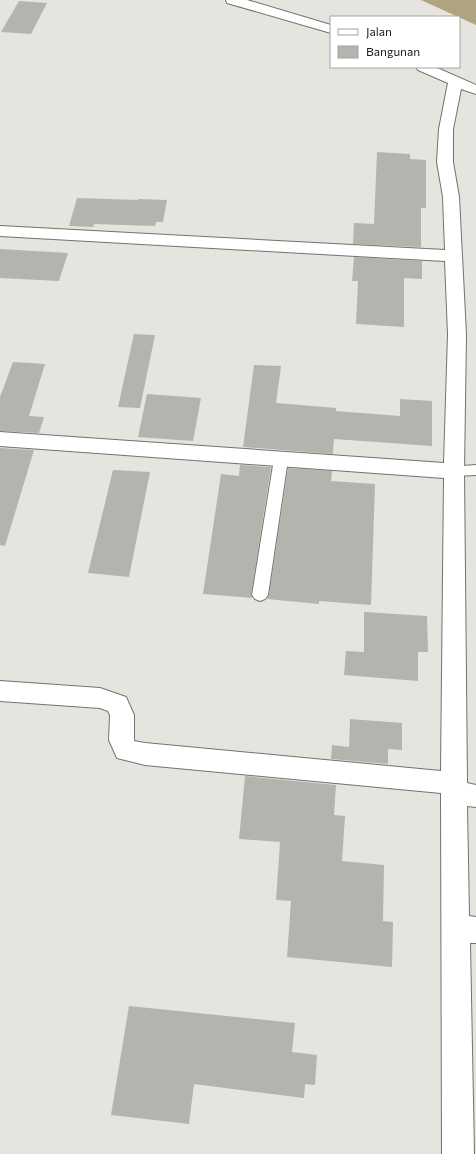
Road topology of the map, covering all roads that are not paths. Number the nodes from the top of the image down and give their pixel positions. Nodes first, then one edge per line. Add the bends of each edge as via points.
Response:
1 (232, 0) edge
2 (330, 29) edge
3 (425, 68) edge
4 (466, 86) edge
5 (0, 231) edge
6 (453, 256) junction
7 (0, 439) edge
8 (281, 459) junction
9 (465, 471) edge
10 (260, 595) dead end
11 (0, 691) edge
12 (462, 791) edge
13 (466, 929) edge
14 (458, 1154) edge

1 - 2 street
3 - 4 street
4 - 6 street via 446,129 445,162 450,197
5 - 6 street
6 - 9 street
7 - 8 street
8 - 9 street
8 - 10 lane
9 - 12 street
11 - 12 street via 100,698 118,704 122,715 121,740 126,750
12 - 13 street
13 - 14 street

